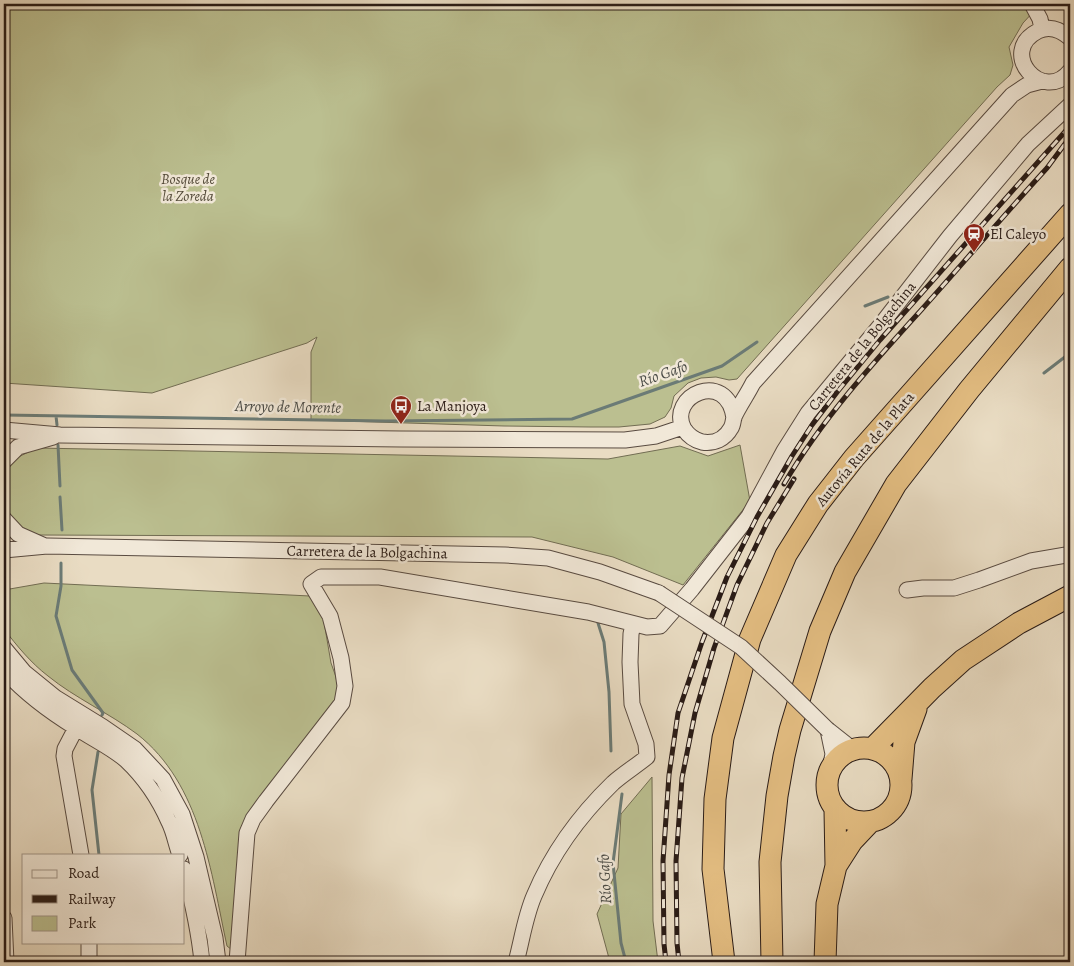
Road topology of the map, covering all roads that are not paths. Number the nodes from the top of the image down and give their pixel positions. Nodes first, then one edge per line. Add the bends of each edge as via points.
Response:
1 (1032, 4) edge
2 (1042, 29) junction
3 (1068, 32) edge
4 (1024, 64) junction
5 (1070, 71) edge
6 (1042, 81) junction
7 (1012, 95) junction
8 (1070, 105) edge
9 (1070, 214) edge
10 (1070, 268) edge
11 (753, 383) junction
12 (719, 393) junction
13 (734, 418) junction
14 (683, 427) junction
15 (4, 430) edge
16 (60, 435) junction
17 (4, 461) edge
18 (4, 519) edge
19 (47, 546) junction
20 (4, 550) edge
21 (382, 552) junction
22 (1070, 556) edge
23 (380, 577) junction
24 (907, 590) dead end
25 (1070, 596) edge
26 (633, 624) junction
27 (4, 648) edge
28 (6, 676) edge
29 (917, 704) junction
30 (76, 728) junction
31 (828, 730) junction
32 (873, 748) junction
33 (852, 749) junction
34 (830, 769) junction
35 (901, 779) junction
36 (836, 810) junction
37 (870, 822) junction
38 (80, 854) edge
39 (180, 854) edge
40 (836, 866) junction
41 (185, 873) edge
42 (4, 918) edge
43 (89, 944) edge
44 (6, 962) edge
45 (89, 962) edge
46 (202, 962) edge
47 (218, 962) edge
48 (237, 962) edge
49 (516, 962) edge
50 (724, 962) edge
51 (772, 962) edge
52 (825, 962) edge

1 - 2 street
2 - 3 street
2 - 4 street via 1031,34 1026,41 1022,52
4 - 6 street via 1031,75
4 - 7 street
5 - 6 street via 1058,80
6 - 7 street via 1027,85
7 - 11 street
8 - 26 street, Carretera de la Bolgachina via 1028,144 808,413 748,516 692,589 660,626
9 - 50 highway, Autovía Ruta de la Plata via 854,458 818,504 786,555 750,640 723,738 715,799 714,869
10 - 51 highway via 896,484 845,572 820,631 790,730 777,796 770,862
11 - 12 street via 732,392
11 - 13 street
12 - 13 street via 727,399
12 - 14 street via 697,392 689,398 682,408
13 - 14 street via 726,435 708,443 688,435
14 - 16 street via 656,436 625,440
15 - 16 street
16 - 17 street via 18,447
18 - 19 street, Carretera de la Bolgachina via 18,534
19 - 20 street, Carretera de la Bolgachina
19 - 21 street, Carretera de la Bolgachina
21 - 23 street
21 - 31 street, Carretera de la Bolgachina, bridge via 548,558 659,593 741,647
22 - 24 street via 1031,562 954,588
23 - 26 street, Carretera de la Bolgachina via 588,612
23 - 48 street, Carretera de la Bolgachina via 321,577 311,584 330,616 341,658 345,686 342,703 266,801 247,833
25 - 29 highway via 1018,623 963,660
26 - 49 street via 630,662 632,704 646,744 646,757 614,782 582,816 556,853 534,896
27 - 47 street via 24,672 56,698 136,749 163,780 182,814 196,857
28 - 30 street
29 - 32 highway
29 - 35 highway via 904,742
30 - 38 street via 64,756
30 - 39 street via 125,760 149,787 170,824
31 - 33 street, Carretera de la Bolgachina
31 - 34 street via 833,754
32 - 33 highway
32 - 35 highway via 884,753 896,766
33 - 34 highway via 839,756
34 - 36 highway via 826,792
35 - 37 highway via 897,803 890,812
36 - 37 highway via 845,818
36 - 40 highway
37 - 40 highway via 852,841
40 - 52 highway via 827,904
41 - 46 street
42 - 44 street
43 - 45 street

